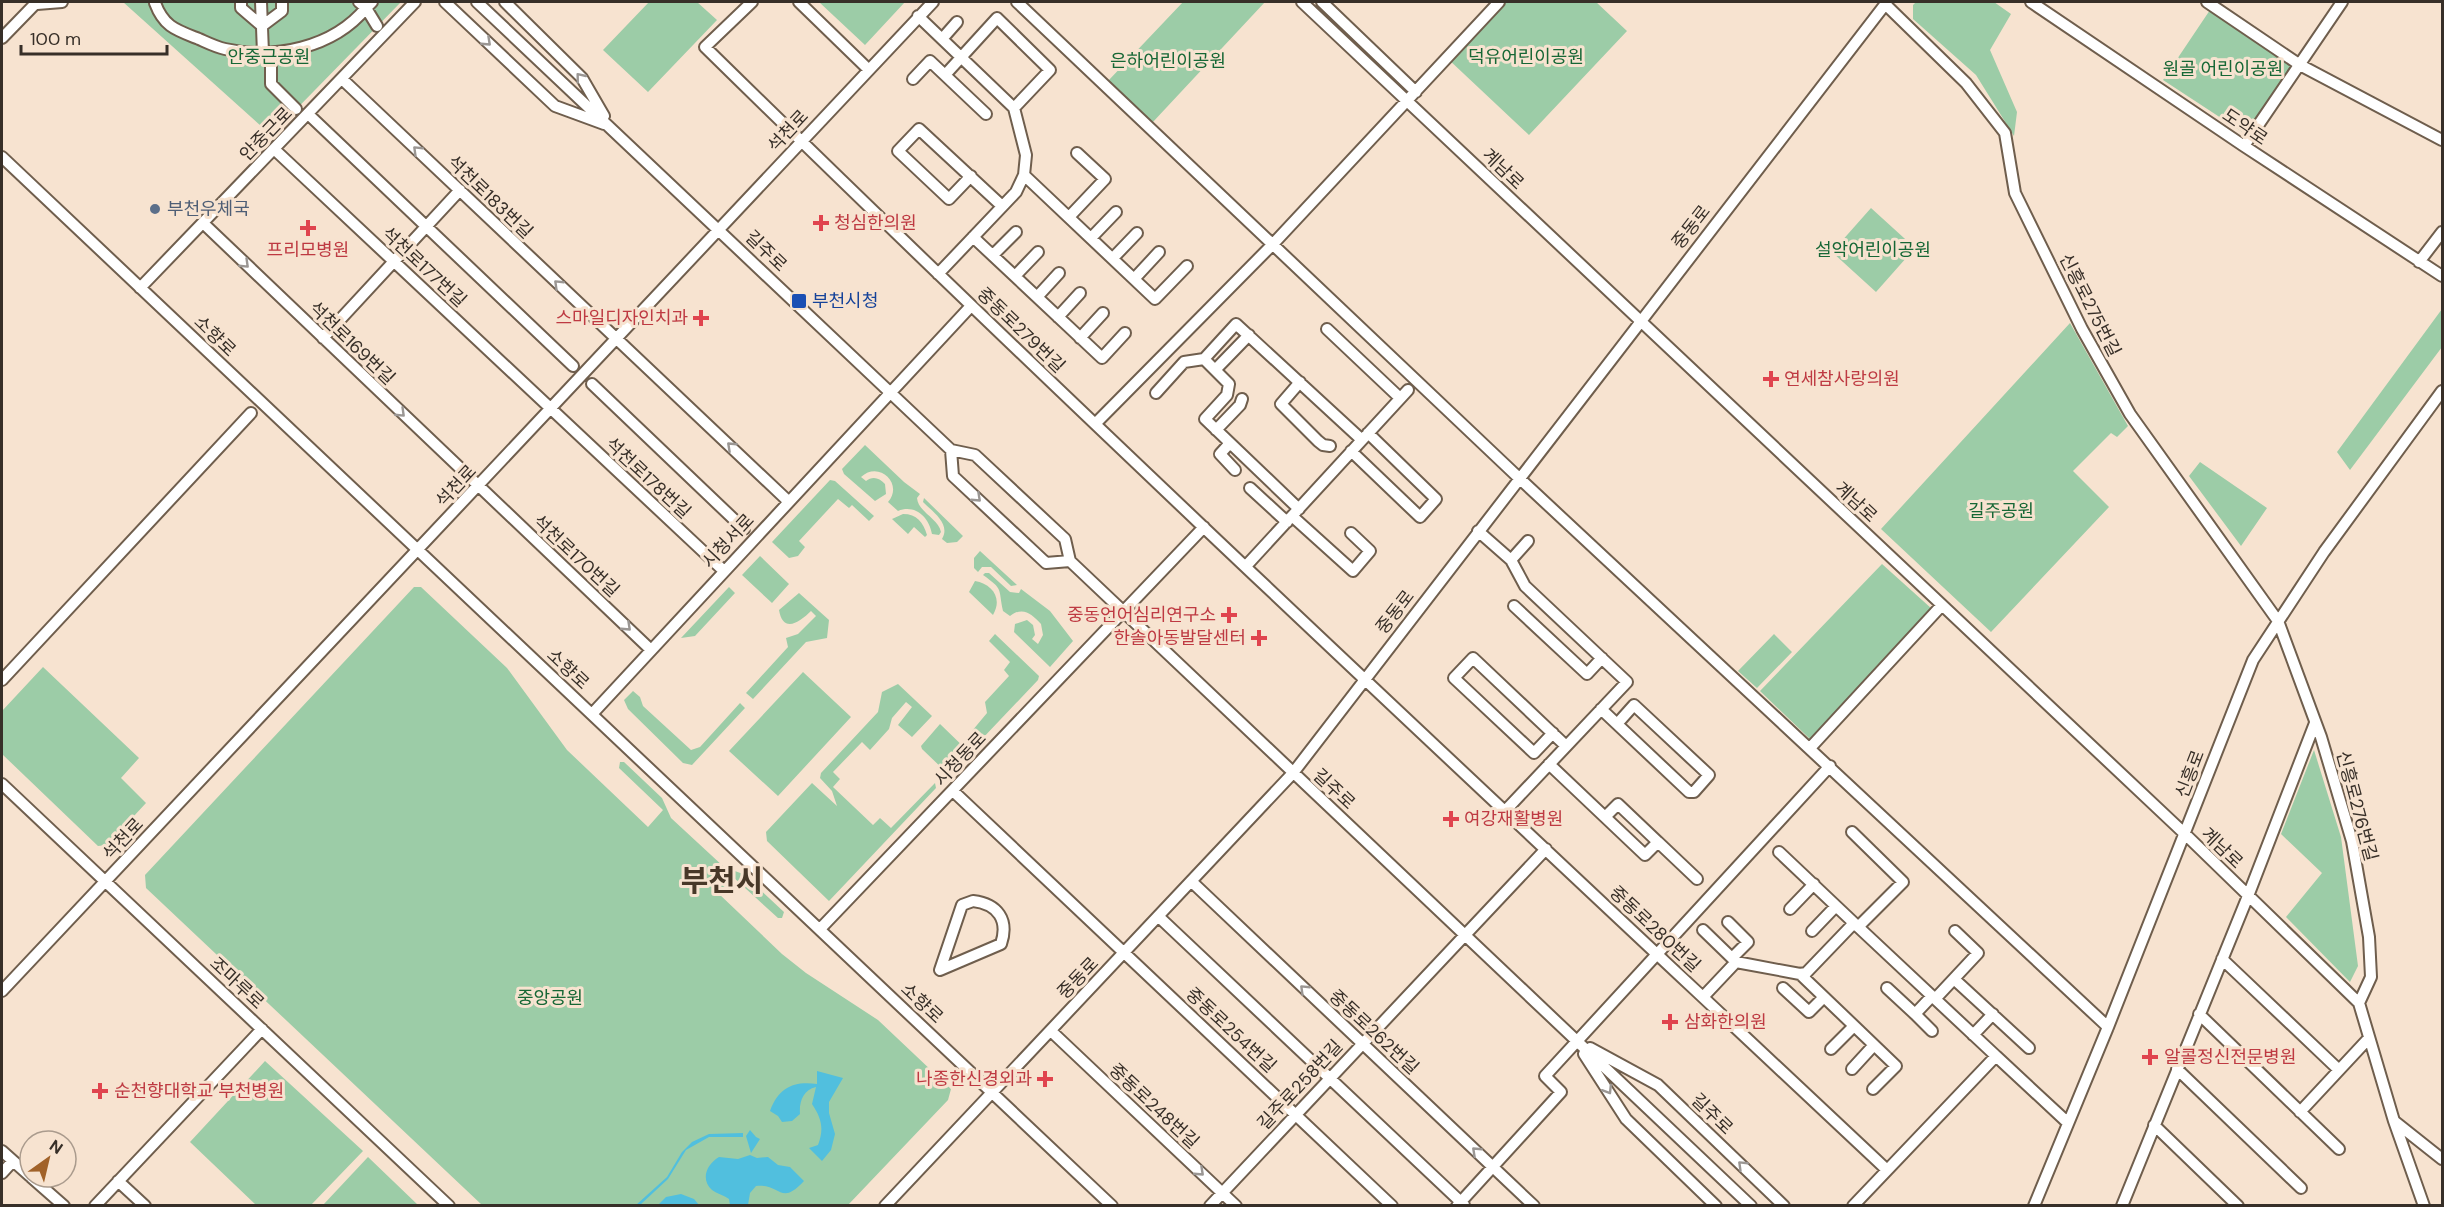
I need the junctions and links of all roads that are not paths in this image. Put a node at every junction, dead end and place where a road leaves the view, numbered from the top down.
1 (62, 2) edge
2 (155, 2) edge
3 (241, 2) edge
4 (261, 2) edge
5 (282, 2) edge
6 (416, 2) edge
7 (445, 2) edge
8 (477, 2) edge
9 (505, 2) edge
10 (752, 2) edge
11 (799, 2) edge
12 (933, 2) edge
13 (1017, 2) edge
14 (1302, 2) edge
15 (1322, 2) edge
16 (1499, 2) edge
17 (2031, 2) edge
18 (2207, 2) edge
19 (2342, 2) edge
20 (37, 3) edge
21 (1886, 3) edge
22 (366, 4) edge
23 (918, 16) junction
24 (957, 22) dead end
25 (262, 26) junction
26 (377, 26) dead end
27 (2, 38) edge
28 (942, 39) junction
29 (267, 53) junction
30 (961, 57) junction
31 (2300, 65) junction
32 (868, 69) junction
33 (945, 75) junction
34 (342, 79) junction
35 (913, 79) dead end
36 (1416, 92) junction
37 (1407, 101) junction
38 (1014, 108) junction
39 (296, 109) dead end
40 (308, 114) junction
41 (986, 114) dead end
42 (610, 127) junction
43 (2442, 140) edge
44 (801, 141) junction
45 (2244, 146) junction
46 (274, 149) junction
47 (1077, 153) dead end
48 (2, 157) edge
49 (1024, 175) junction
50 (971, 176) junction
51 (460, 190) junction
52 (1002, 206) junction
53 (1116, 212) dead end
54 (1069, 217) junction
55 (203, 223) junction
56 (426, 226) junction
57 (718, 228) junction
58 (1016, 231) dead end
59 (2442, 232) edge
60 (1137, 233) dead end
61 (973, 237) junction
62 (1091, 238) junction
63 (1274, 243) junction
64 (1038, 252) dead end
65 (1159, 252) dead end
66 (993, 255) junction
67 (1113, 258) junction
68 (393, 262) junction
69 (2419, 262) junction
70 (1187, 266) dead end
71 (1059, 273) dead end
72 (938, 274) junction
73 (1015, 276) junction
74 (2442, 276) edge
75 (1134, 279) junction
76 (140, 288) junction
77 (1080, 293) dead end
78 (1037, 297) junction
79 (971, 306) junction
80 (1103, 313) dead end
81 (1058, 317) junction
82 (1639, 321) junction
83 (1327, 329) dead end
84 (1125, 333) dead end
85 (1249, 336) junction
86 (323, 338) junction
87 (1080, 338) junction
88 (616, 339) junction
89 (1204, 359) junction
90 (573, 366) dead end
91 (1215, 370) junction
92 (1300, 382) junction
93 (592, 384) dead end
94 (2442, 391) edge
95 (890, 392) junction
96 (1156, 393) dead end
97 (1242, 399) dead end
98 (550, 409) junction
99 (251, 413) dead end
100 (1096, 423) junction
101 (1216, 430) junction
102 (1365, 437) junction
103 (1230, 443) junction
104 (1330, 446) dead end
105 (951, 450) junction
106 (1352, 451) junction
107 (1235, 470) dead end
108 (1519, 478) junction
109 (478, 486) junction
110 (1250, 488) dead end
111 (788, 501) junction
112 (1292, 515) junction
113 (1204, 527) junction
114 (744, 529) dead end
115 (1478, 531) junction
116 (1351, 533) dead end
117 (1528, 541) dead end
118 (418, 550) junction
119 (1511, 560) junction
120 (1070, 561) junction
121 (1246, 566) junction
122 (724, 571) junction
123 (1942, 605) junction
124 (1514, 606) dead end
125 (1123, 611) junction
126 (2278, 621) junction
127 (651, 650) junction
128 (1602, 658) junction
129 (1364, 679) junction
130 (2, 680) edge
131 (1601, 709) junction
132 (592, 714) junction
133 (2315, 723) junction
134 (1617, 724) junction
135 (1553, 734) junction
136 (1566, 746) junction
137 (1810, 748) junction
138 (1549, 764) junction
139 (1830, 766) junction
140 (1293, 773) junction
141 (2, 784) edge
142 (953, 791) junction
143 (1505, 811) junction
144 (1605, 817) junction
145 (1852, 832) dead end
146 (2184, 834) junction
147 (1658, 842) junction
148 (1546, 849) junction
149 (1779, 852) dead end
150 (1697, 879) dead end
151 (105, 882) junction
152 (1192, 882) junction
153 (1814, 884) junction
154 (2248, 896) junction
155 (962, 905) joint
156 (1836, 906) junction
157 (1790, 909) dead end
158 (1159, 917) junction
159 (1728, 922) dead end
160 (1856, 925) junction
161 (820, 929) junction
162 (1703, 930) dead end
163 (1812, 931) dead end
164 (1955, 931) dead end
165 (1464, 935) junction
166 (1125, 952) junction
167 (1657, 954) junction
168 (2222, 959) junction
169 (1734, 960) junction
170 (1800, 974) junction
171 (1954, 979) junction
172 (1783, 988) dead end
173 (1887, 988) dead end
174 (2, 991) edge
175 (1703, 997) junction
176 (1934, 997) junction
177 (1824, 998) junction
178 (2359, 1003) junction
179 (1915, 1014) junction
180 (1993, 1014) junction
181 (2199, 1014) junction
182 (1854, 1026) junction
183 (2108, 1027) junction
184 (262, 1029) junction
185 (1932, 1030) dead end
186 (1051, 1031) junction
187 (1973, 1035) junction
188 (2369, 1038) junction
189 (1576, 1041) junction
190 (1361, 1044) junction
191 (1874, 1046) junction
192 (2029, 1048) dead end
193 (1831, 1049) dead end
194 (1996, 1056) junction
195 (1852, 1069) dead end
196 (2177, 1069) junction
197 (2339, 1070) junction
198 (1328, 1079) junction
199 (1873, 1089) dead end
200 (993, 1092) junction
201 (2300, 1112) junction
202 (1296, 1114) junction
203 (2394, 1121) junction
204 (2067, 1122) junction
205 (2154, 1125) junction
206 (2339, 1149) dead end
207 (2, 1151) edge
208 (2442, 1159) edge
209 (13, 1161) junction
210 (18, 1165) edge
211 (1494, 1167) junction
212 (1887, 1170) junction
213 (2, 1173) edge
214 (118, 1181) junction
215 (2301, 1188) dead end
216 (45, 1189) edge
217 (1222, 1193) junction
218 (1461, 1204) edge
219 (64, 1206) edge
220 (95, 1206) edge
221 (145, 1206) edge
222 (449, 1206) edge
223 (885, 1206) edge
224 (1113, 1206) edge
225 (1210, 1206) edge
226 (1236, 1206) edge
227 (1392, 1206) edge
228 (1534, 1206) edge
229 (1716, 1206) edge
230 (1751, 1206) edge
231 (1784, 1206) edge
232 (1853, 1206) edge
233 (2034, 1206) edge
234 (2122, 1206) edge
235 (2238, 1206) edge
236 (2424, 1206) edge

1 - 20 street
2 - 29 street
3 - 25 street
4 - 25 street
5 - 25 street
6 - 34 street, 안중근로
7 -> 42 street, 길주로
8 - 42 street, 길주로
42 -> 9 street, 길주로
10 - 44 street, 중동로279번길
11 - 32 street
12 - 23 street, 석천로
13 - 63 street
14 - 37 street, 계남로
15 - 36 street
16 - 36 street
17 - 45 street, 도약로
18 - 31 street
19 - 31 street
20 - 27 street
21 - 82 street, 중동로
21 - 126 street, 신흥로275번길
22 - 26 street
22 - 29 street
23 - 28 street
23 - 32 street, 석천로
24 - 28 street
25 - 29 street
28 - 30 street
29 - 39 street
30 - 33 street
30 - 38 street
30 - 38 street
31 - 43 street
31 - 45 street
32 - 44 street, 석천로
33 - 35 street
33 - 41 street
34 - 40 street, 안중근로
51 -> 34 street, 석천로183번길
36 - 37 street
37 - 63 street
37 - 82 street, 계남로
38 - 49 street
40 - 46 street, 안중근로
40 - 56 street
42 - 57 street, 길주로
44 - 57 street, 석천로
44 - 72 street, 중동로279번길
45 - 69 street, 도약로
46 - 55 street, 안중근로
46 - 68 street, 석천로177번길
47 - 54 street
48 - 76 street, 소향로
49 - 52 street
49 - 54 street
50 - 50 street
50 - 52 street
51 - 56 street
88 -> 51 street, 석천로183번길
52 - 61 street
53 - 62 street
54 - 62 street
55 - 76 street, 안중근로
55 -> 86 street, 석천로169번길
56 - 68 street
56 - 90 street
57 - 88 street, 석천로
57 - 95 street, 길주로
58 - 66 street
59 - 69 street
60 - 67 street
61 - 66 street
61 - 72 street
62 - 67 street
63 - 100 street
63 - 108 street
64 - 73 street
65 - 75 street
66 - 73 street
67 - 75 street
68 - 86 street
68 - 98 street, 석천로177번길
69 - 74 street, 도약로
70 - 75 street
71 - 78 street
72 - 79 street, 중동로279번길
73 - 78 street
76 - 118 street, 소향로
77 - 81 street
78 - 81 street
79 - 95 street, 시청서로
79 - 100 street, 중동로279번길
80 - 87 street
81 - 87 street
82 - 108 street, 중동로
82 - 123 street, 계남로
83 - 102 street
84 - 87 street
85 - 89 street
85 - 91 street
85 - 92 street
86 -> 109 street, 석천로169번길
88 - 98 street, 석천로
111 -> 88 street, 석천로183번길
89 - 91 street
89 - 96 street
91 - 101 street
92 - 102 street
92 - 104 street
93 - 114 street
94 - 126 street, 신흥로
95 - 105 street, 길주로
95 - 111 street, 시청서로
97 - 101 street
98 - 109 street, 석천로
98 - 122 street, 석천로178번길
99 - 130 street
100 - 113 street, 중동로279번길
101 - 103 street
102 - 106 street
102 - 106 street
103 - 107 street
103 - 112 street
105 - 120 street, 길주로
105 -> 120 street
106 - 112 street
108 - 115 street, 중동로
108 - 137 street
109 - 118 street, 석천로
109 -> 127 street, 석천로170번길
110 - 112 street
111 - 122 street, 시청서로
112 - 116 street
112 - 121 street
113 - 121 street, 중동로279번길
113 - 125 street, 시청동로
115 - 119 street
115 - 129 street, 중동로
117 - 119 street
118 - 132 street, 소향로
118 - 151 street, 석천로
119 - 128 street
120 - 125 street, 길주로
121 - 129 street, 중동로279번길
122 - 127 street, 시청서로
123 - 137 street
123 - 146 street, 계남로
124 - 128 street
125 - 140 street, 길주로
125 - 142 street, 시청동로
126 - 133 street, 신흥로276번길
126 - 146 street, 신흥로
127 - 132 street, 시청서로
128 - 131 street
129 - 140 street, 중동로
129 - 143 street, 중동로280번길
131 - 134 street
131 - 136 street
132 - 161 street, 소향로
133 - 154 street
133 - 178 street, 신흥로276번길
134 - 134 street
135 - 135 street
135 - 136 street
136 - 138 street
137 - 139 street
138 - 143 street
138 - 144 street
139 - 167 street
139 - 183 street
140 - 152 street, 중동로
140 - 165 street, 길주로
141 - 151 street, 조마루로
142 - 161 street, 시청동로
142 - 166 street, 중동로254번길
143 - 148 street, 중동로280번길
144 - 147 street
144 - 147 street
145 - 160 street
146 - 154 street, 계남로
146 - 183 street, 신흥로
147 - 150 street
148 - 165 street, 길주로258번길
148 - 167 street, 중동로280번길
149 - 153 street
151 - 174 street, 석천로
151 - 184 street, 조마루로
152 - 158 street, 중동로
190 -> 152 street, 중동로262번길
153 - 156 street
153 - 157 street
154 - 168 street
154 - 178 street, 계남로
155 - 155 street
156 - 160 street
156 - 163 street
158 - 166 street, 중동로
158 - 198 street
159 - 169 street
160 - 170 street
160 - 176 street
161 - 200 street, 소향로
162 - 169 street
164 - 171 street
165 - 189 street, 길주로
165 - 190 street, 길주로258번길
166 - 186 street, 중동로
166 - 202 street, 중동로254번길
167 - 175 street, 중동로280번길
167 - 189 street
168 - 181 street
168 - 197 street
169 - 170 street
169 - 175 street
170 - 177 street
171 - 176 street
171 - 180 street
172 - 177 street
173 - 179 street
175 - 212 street, 중동로280번길
176 - 179 street
176 - 187 street
177 - 182 street
178 - 188 street
179 - 185 street
180 - 187 street
180 - 192 street
181 - 196 street
181 - 201 street
182 - 191 street
182 - 193 street
183 - 204 street, 신흥로
184 - 214 street
184 - 222 street, 조마루로
186 - 200 street, 중동로
186 -> 217 street, 중동로248번길
187 - 194 street
188 - 197 street
188 - 203 street
189 - 211 street
189 -> 229 street, 길주로
189 - 230 street, 길주로
231 -> 189 street, 길주로
190 - 198 street, 길주로258번길
211 -> 190 street, 중동로262번길
191 - 195 street
191 - 199 street
194 - 204 street
194 - 212 street
196 - 205 street
196 - 215 street
197 - 201 street
198 - 202 street, 길주로258번길
198 - 218 street
200 - 223 street, 중동로
200 - 224 street, 소향로
201 - 206 street
202 - 217 street, 길주로258번길
202 - 227 street, 중동로254번길
203 - 208 street
203 - 236 street
204 - 233 street, 신흥로
205 - 234 street
205 - 235 street
207 - 209 street
209 - 210 street
209 - 213 street
211 - 218 street
211 - 228 street, 중동로262번길
212 - 232 street
214 - 220 street
214 - 221 street
216 - 219 street
217 - 225 street, 길주로258번길
217 - 226 street, 중동로248번길

